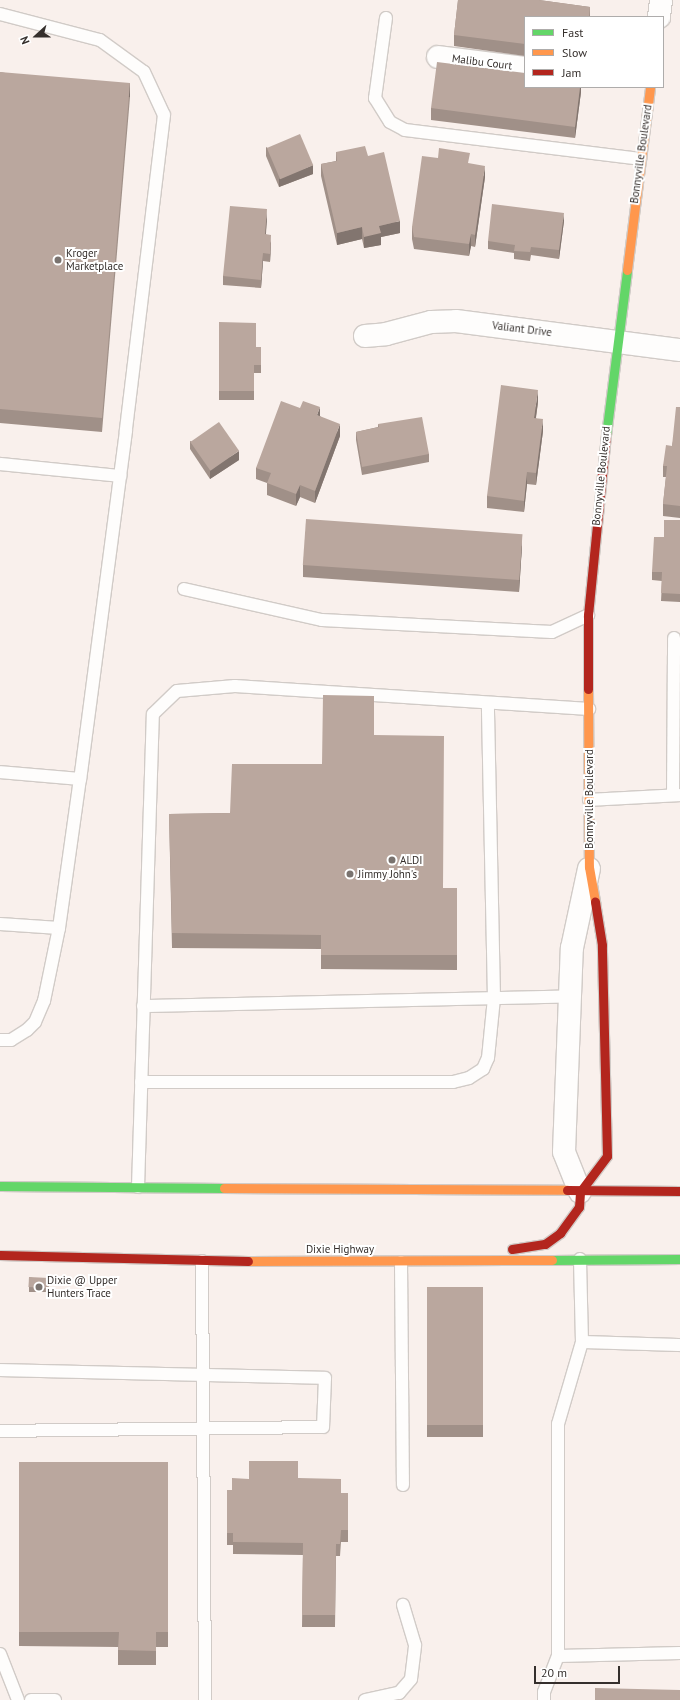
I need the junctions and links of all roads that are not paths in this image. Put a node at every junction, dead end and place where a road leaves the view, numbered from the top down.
1 (661, 0) edge
2 (0, 14) edge
3 (659, 16) edge
4 (386, 18) dead end
5 (438, 57) dead end
6 (524, 68) edge
7 (650, 88) edge
8 (640, 159) junction
9 (365, 336) dead end
10 (616, 342) junction
11 (680, 350) edge
12 (0, 464) edge
13 (120, 476) junction
14 (184, 590) dead end
15 (588, 615) junction
16 (674, 638) dead end
17 (488, 703) junction
18 (589, 709) junction
19 (0, 772) edge
20 (80, 779) junction
21 (677, 795) edge
22 (589, 800) junction
23 (589, 867) junction
24 (0, 924) edge
25 (59, 928) junction
26 (571, 996) junction
27 (494, 998) junction
28 (143, 1006) junction
29 (0, 1040) edge
30 (141, 1082) junction
31 (0, 1186) edge
32 (138, 1187) junction
33 (680, 1191) edge
34 (580, 1192) junction
35 (0, 1255) edge
36 (580, 1259) junction
37 (680, 1259) edge
38 (202, 1261) junction
39 (401, 1262) junction
40 (434, 1262) junction
41 (582, 1342) junction
42 (680, 1345) edge
43 (0, 1370) edge
44 (202, 1376) junction
45 (203, 1429) junction
46 (0, 1431) edge
47 (403, 1485) dead end
48 (403, 1605) dead end
49 (680, 1653) edge
50 (0, 1654) edge
51 (558, 1656) junction
52 (18, 1700) edge
53 (31, 1700) edge
54 (55, 1700) edge
55 (205, 1700) edge
56 (365, 1700) edge
57 (544, 1700) edge

1 - 3 street
2 - 13 lane
4 - 8 lane
5 - 6 street, Malibu Court
7 - 8 main road, Bonnyville Boulevard
8 - 10 main road, Bonnyville Boulevard
9 - 10 street, Valiant Drive
10 - 11 street, Valiant Drive
10 - 15 main road, Bonnyville Boulevard
12 - 13 lane
13 - 20 lane
14 - 15 lane
15 - 18 main road, Bonnyville Boulevard
16 - 21 lane
17 - 18 lane
17 - 27 lane
17 - 28 lane
18 - 22 main road, Bonnyville Boulevard
19 - 20 lane
20 - 25 lane
21 - 22 lane
22 - 23 main road, Bonnyville Boulevard
23 - 26 street, Bonnyville Boulevard
23 - 34 main road, Bonnyville Boulevard
24 - 25 lane
25 - 29 lane
26 - 27 lane
26 - 34 street, Bonnyville Boulevard
27 - 28 lane
27 - 30 lane
28 - 30 lane
30 - 32 lane
31 - 32 main road
32 - 34 main road
33 - 34 main road
34 - 40 main road
35 - 38 main road, Dixie Highway
36 - 37 main road, Dixie Highway
36 - 40 main road, Dixie Highway
36 - 41 lane
38 - 39 main road, Dixie Highway
38 - 44 lane
39 - 40 main road, Dixie Highway
39 - 47 lane
41 - 42 lane
41 - 51 lane
43 - 44 lane
44 - 45 lane
44 - 45 lane
45 - 46 lane
45 - 55 lane
48 - 56 lane
49 - 51 lane
50 - 52 lane
51 - 57 lane
53 - 54 lane

